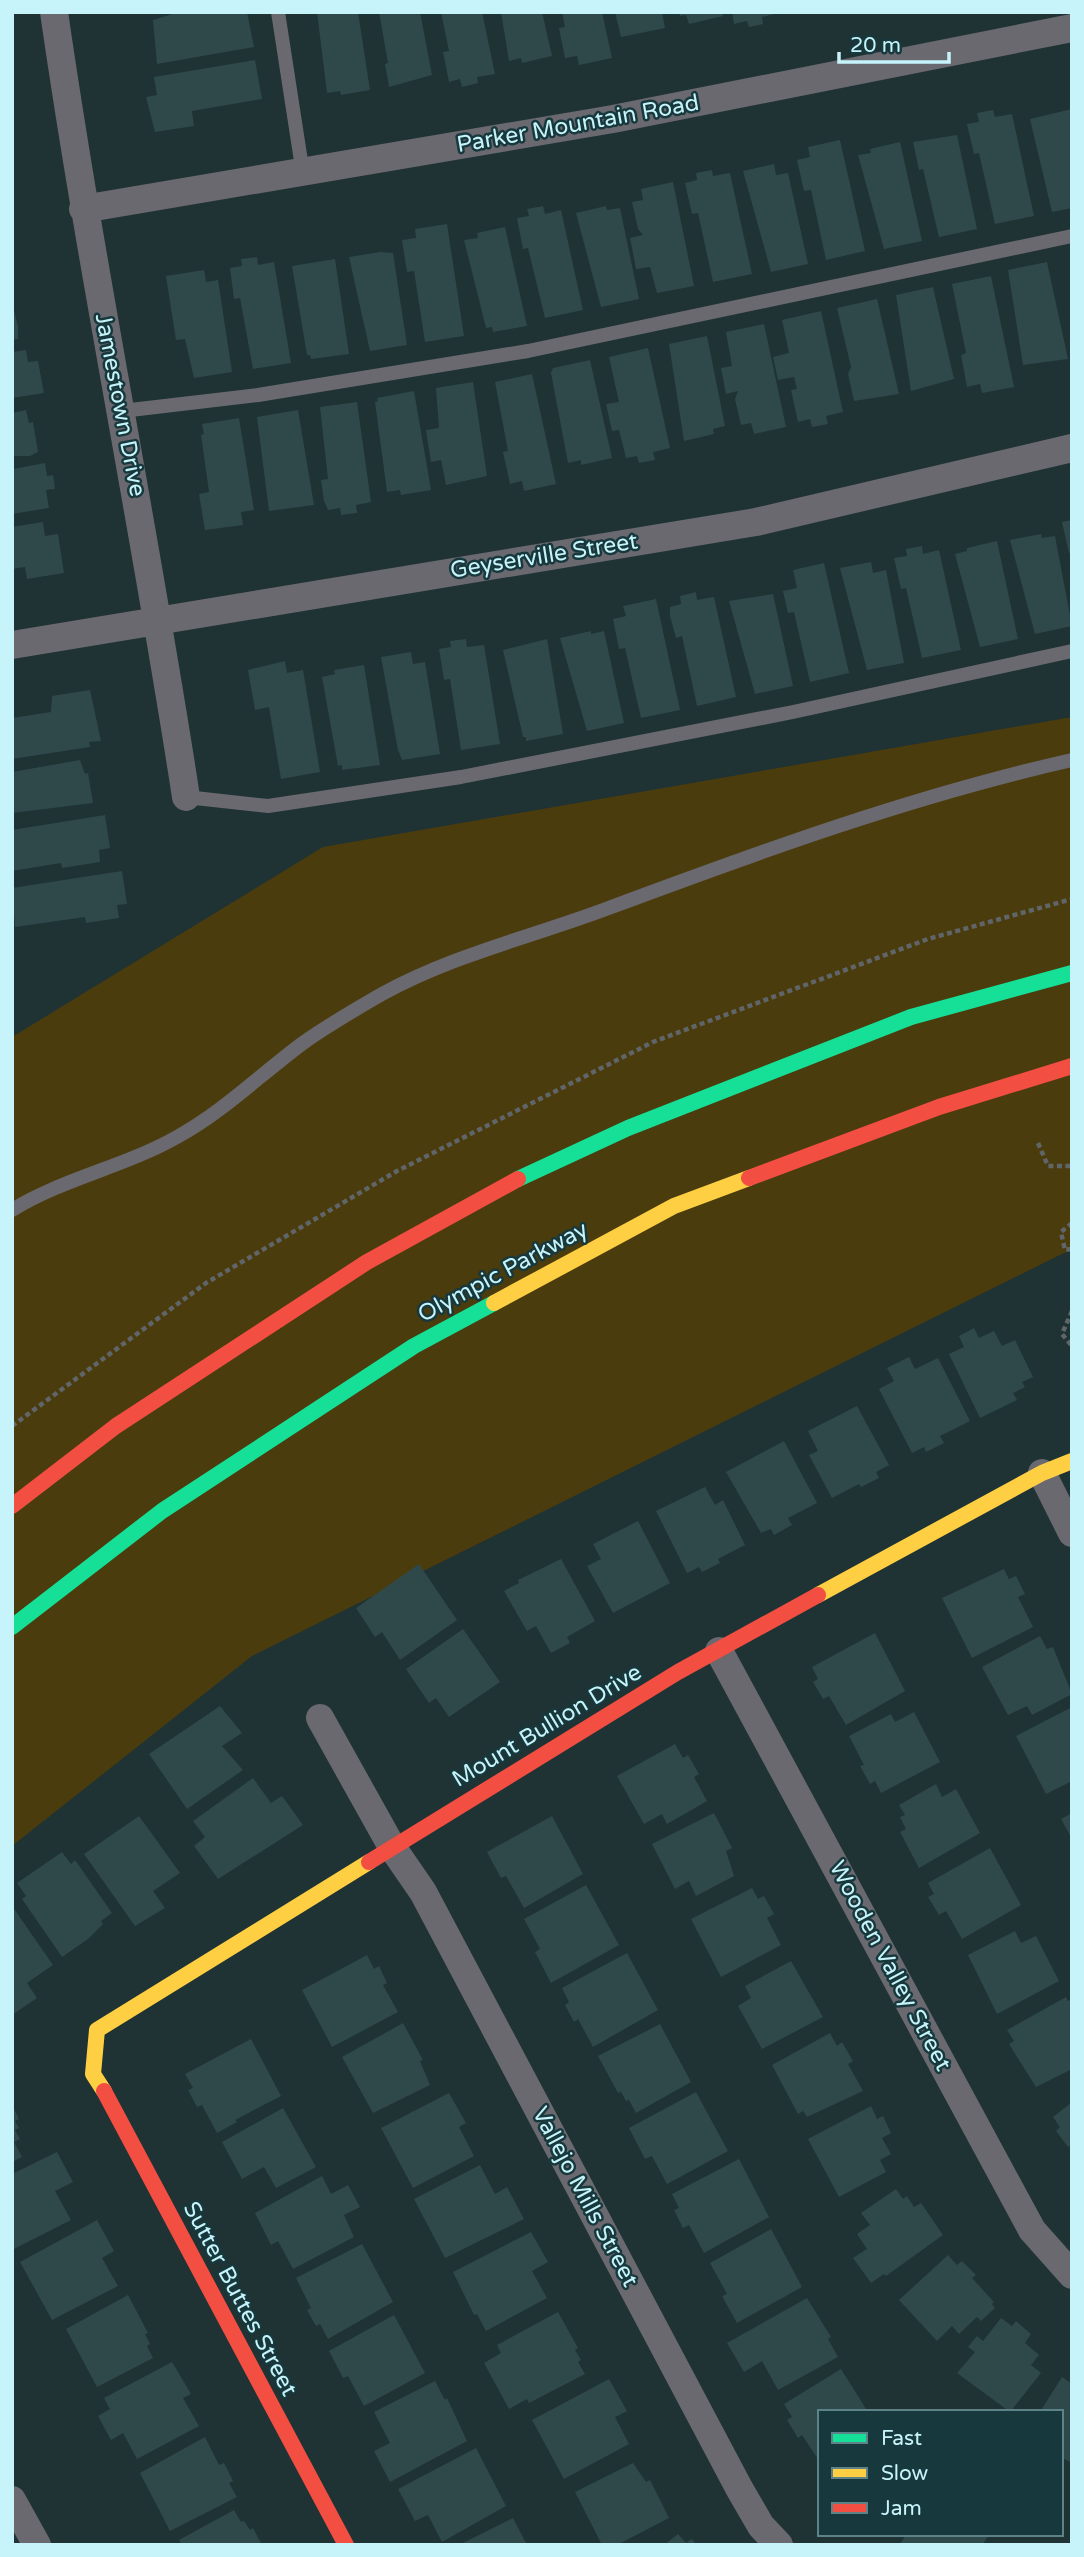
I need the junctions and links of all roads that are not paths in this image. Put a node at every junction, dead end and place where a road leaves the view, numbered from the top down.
1 (54, 12) edge
2 (278, 12) edge
3 (1072, 28) edge
4 (303, 174) junction
5 (83, 209) junction
6 (1072, 236) edge
7 (122, 411) junction
8 (1072, 448) edge
9 (159, 619) junction
10 (12, 645) edge
11 (1072, 651) edge
12 (1072, 760) edge
13 (186, 797) joint
14 (1072, 974) edge
15 (1072, 1066) edge
16 (12, 1210) edge
17 (1072, 1461) edge
18 (1042, 1473) junction
19 (12, 1506) edge
20 (1072, 1532) edge
21 (12, 1627) edge
22 (719, 1651) junction
23 (320, 1718) dead end
24 (392, 1847) junction
25 (93, 2074) joint
26 (1072, 2275) edge
27 (12, 2500) edge
28 (37, 2545) edge
29 (346, 2545) edge
30 (779, 2545) edge

1 - 5 street, Jamestown Drive
2 - 4 lane
3 - 4 street, Parker Mountain Road
4 - 5 street, Parker Mountain Road
5 - 7 street, Jamestown Drive
6 - 7 lane
7 - 9 street, Jamestown Drive
8 - 9 street, Geyserville Street
9 - 10 street, Geyserville Street
9 - 13 street, Jamestown Drive
11 - 13 lane
12 - 16 lane
14 - 19 main road
15 - 21 main road, Olympic Parkway
17 - 18 main road, Mount Bullion Drive
18 - 20 street
18 - 22 main road, Mount Bullion Drive
22 - 24 main road, Mount Bullion Drive
22 - 26 street, Wooden Valley Street
23 - 24 street, Vallejo Mills Street
24 - 25 main road, Mount Bullion Drive
24 - 30 street, Vallejo Mills Street
25 - 29 main road, Sutter Buttes Street
27 - 28 street

